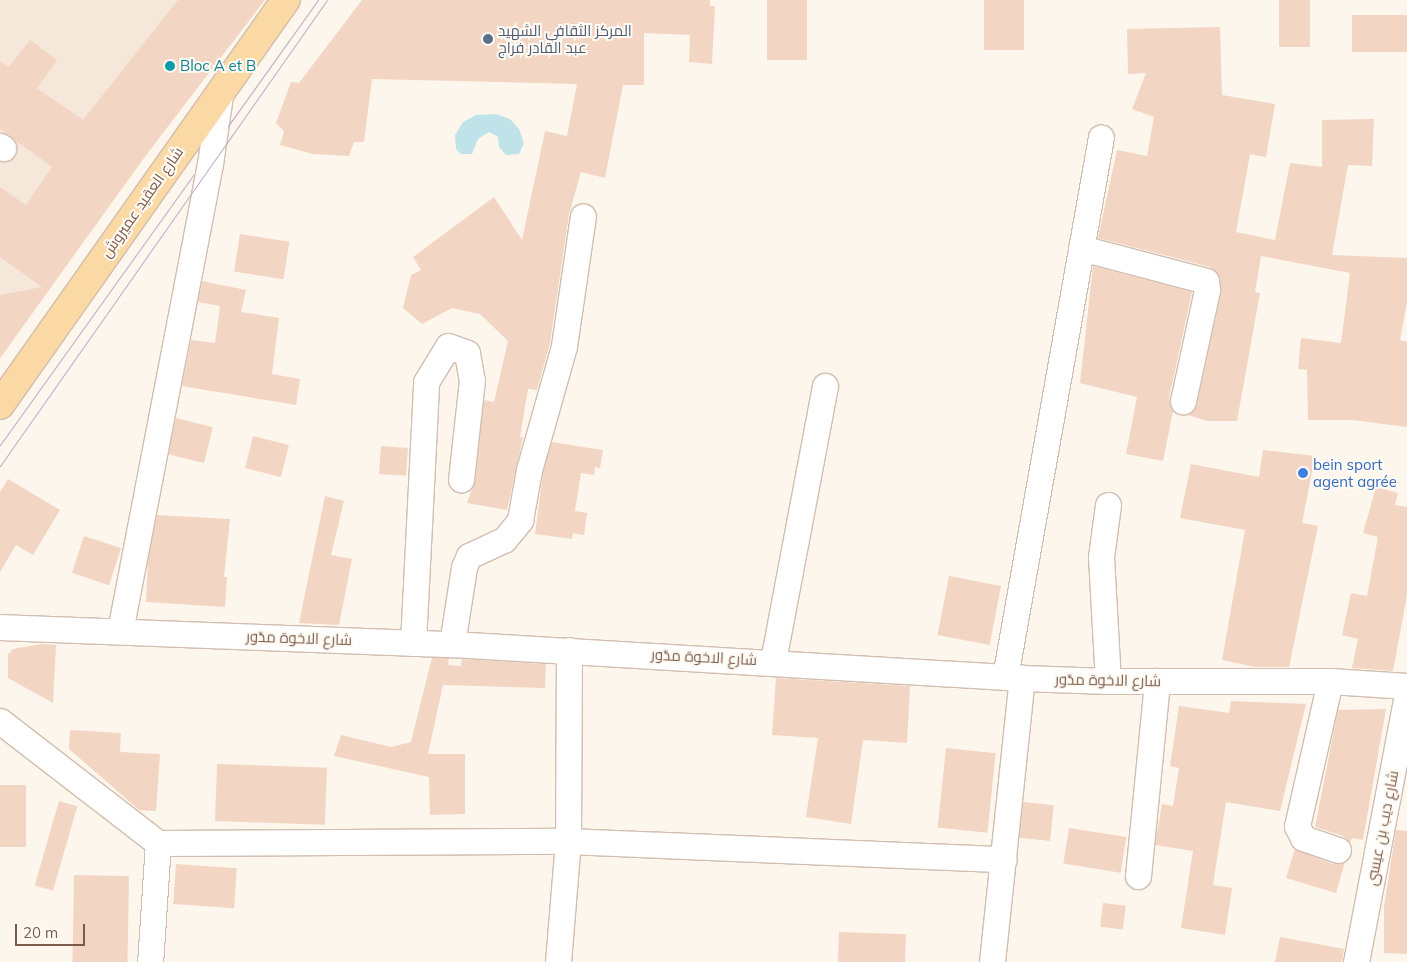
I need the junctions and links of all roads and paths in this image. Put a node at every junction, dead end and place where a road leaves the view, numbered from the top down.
1 (286, 0) edge
2 (221, 89) junction
3 (1101, 137) dead end
4 (583, 216) dead end
5 (1081, 248) junction
6 (825, 386) dead end
7 (1183, 401) dead end
8 (0, 405) edge
9 (461, 479) dead end
10 (1108, 505) dead end
11 (0, 627) edge
12 (120, 631) junction
13 (413, 643) junction
14 (452, 644) junction
15 (569, 650) junction
16 (773, 661) junction
17 (1014, 677) junction
18 (1108, 681) junction
19 (1157, 681) junction
20 (1330, 681) junction
21 (1407, 686) edge
22 (1407, 694) edge
23 (0, 721) edge
24 (568, 840) junction
25 (158, 843) junction
26 (1338, 850) dead end
27 (1004, 859) junction
28 (1138, 876) dead end
29 (150, 962) edge
30 (558, 962) edge
31 (992, 962) edge
32 (1356, 962) edge

1 - 2 main road, شارع العقيد عميروش
2 - 8 main road, شارع العقيد عميروش
2 - 12 street
3 - 5 street
4 - 14 street
5 - 7 street
5 - 17 street
6 - 16 street
9 - 13 street
10 - 18 street
11 - 12 street, شارع الاخوة مدّور
12 - 13 street, شارع الاخوة مدّور
13 - 14 street, شارع الاخوة مدّور
14 - 15 street, شارع الاخوة مدّور
15 - 16 street, شارع الاخوة مدّور
15 - 24 street
16 - 17 street, شارع الاخوة مدّور
17 - 18 street, شارع الاخوة مدّور
17 - 27 street
18 - 19 street, شارع الاخوة مدّور
19 - 20 street, شارع الاخوة مدّور
19 - 28 street
20 - 21 street, شارع الاخوة مدّور
20 - 26 street
22 - 32 street, شارع ديب بن عيسى
23 - 25 street
24 - 25 street
24 - 27 street
24 - 30 street
25 - 29 street
27 - 31 street

